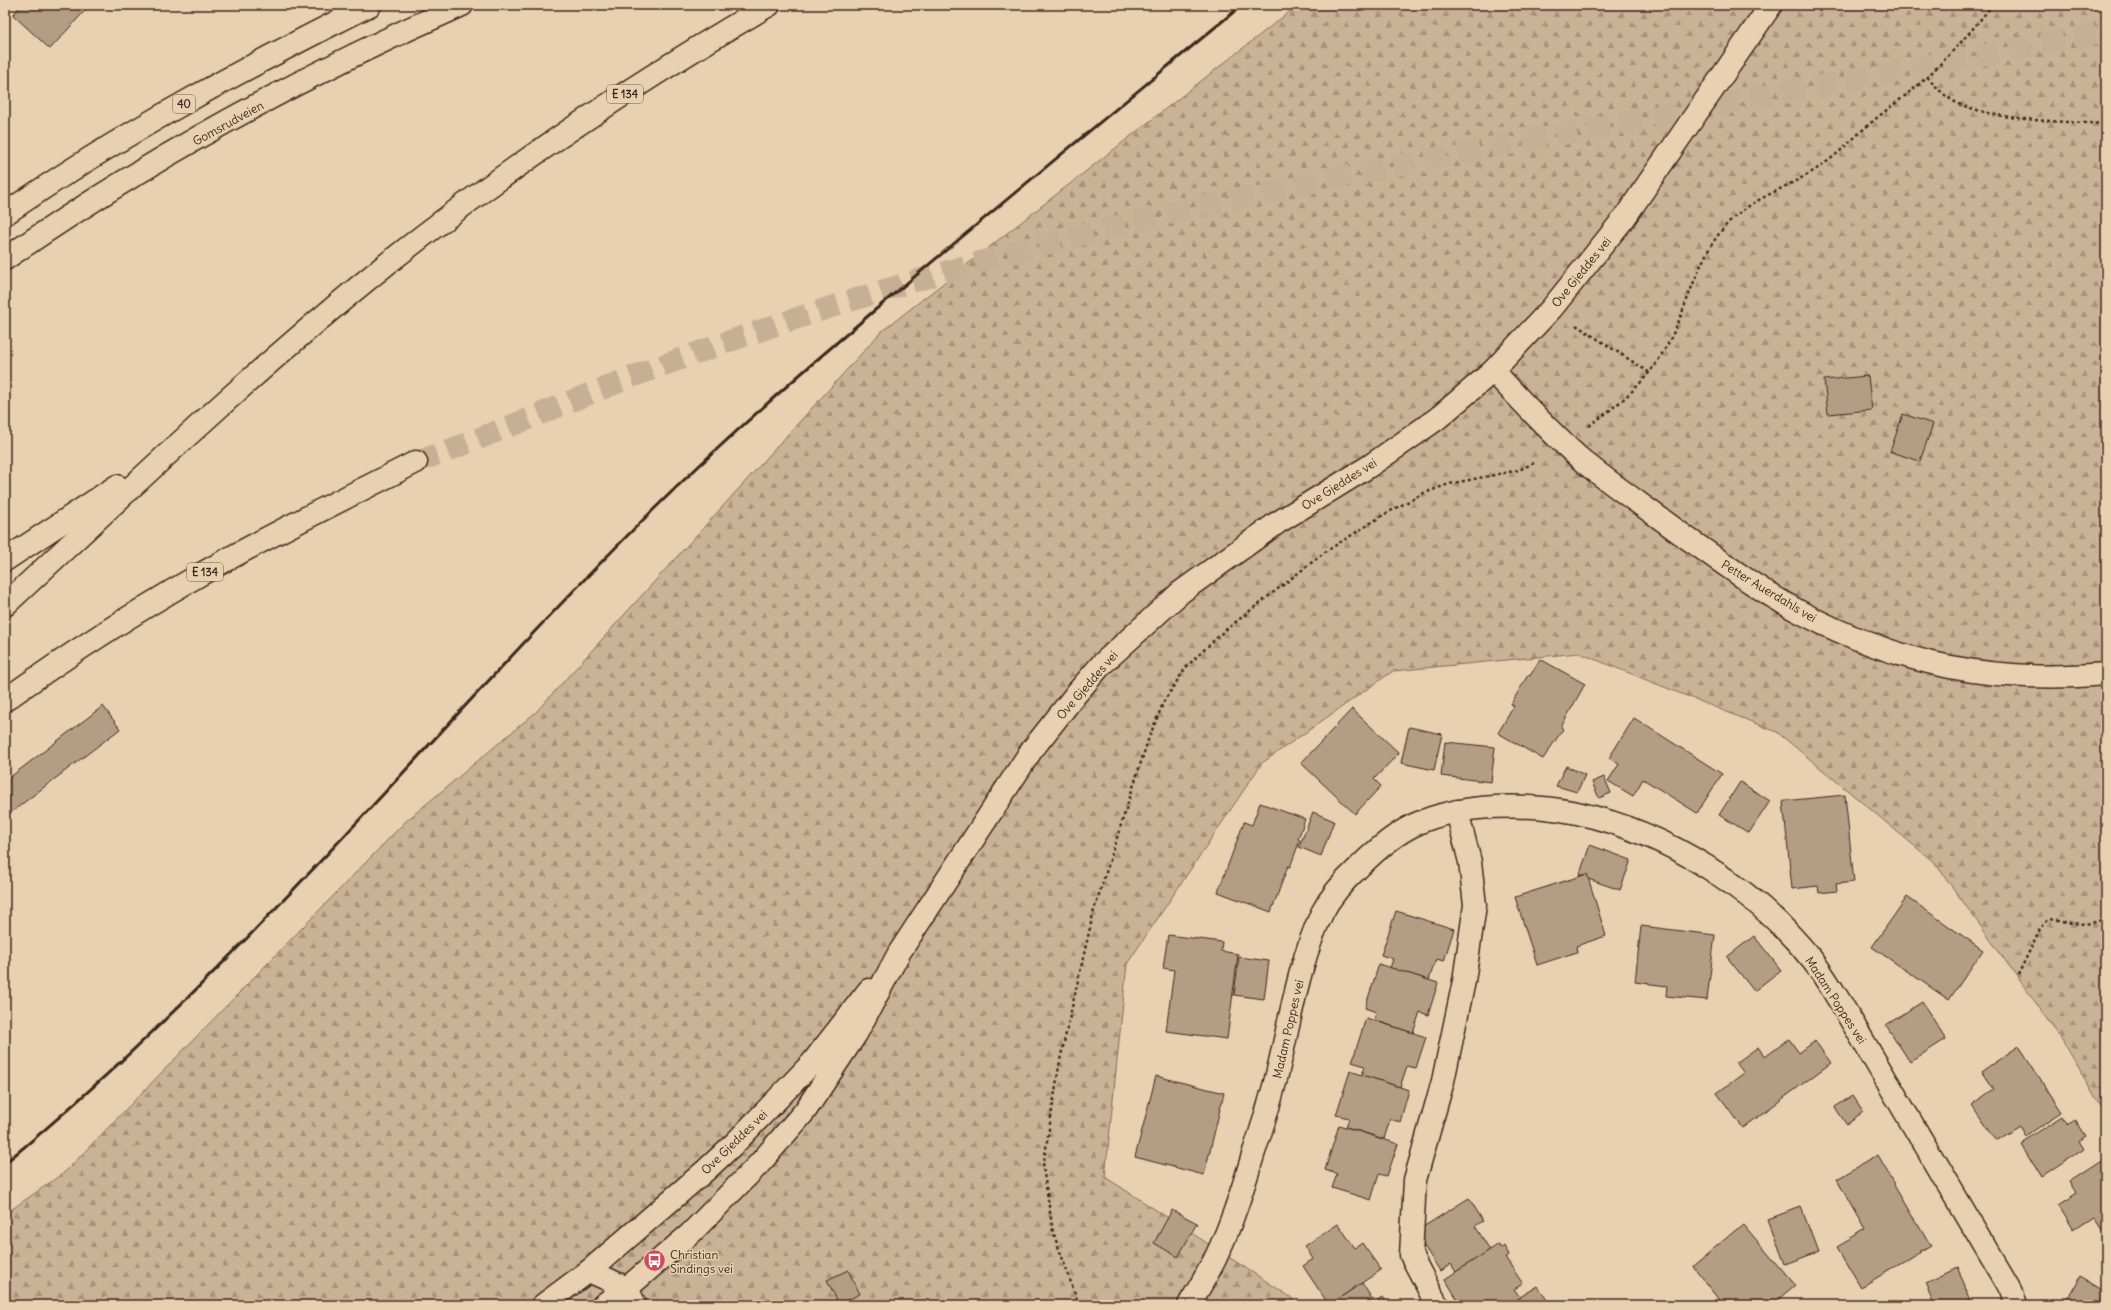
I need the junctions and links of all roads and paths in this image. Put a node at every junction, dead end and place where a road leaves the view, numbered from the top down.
1 (370, 5) edge
2 (462, 5) edge
3 (768, 5) edge
4 (1770, 5) edge
5 (1992, 5) edge
6 (1926, 77) junction
7 (2106, 124) edge
8 (5, 214) edge
9 (5, 259) edge
10 (1552, 308) junction
11 (1493, 371) junction
12 (1650, 373) junction
13 (1588, 426) dead end
14 (170, 451) junction
15 (416, 462) tunnel mouth
16 (1534, 463) dead end
17 (5, 560) edge
18 (5, 605) edge
19 (2106, 674) edge
20 (5, 700) edge
21 (1457, 811) junction
22 (2106, 918) edge
23 (899, 953) junction
24 (2018, 975) dead end
25 (589, 1272) junction
26 (631, 1296) edge
27 (543, 1305) edge
28 (598, 1305) edge
29 (603, 1305) edge
30 (1079, 1305) edge
31 (1189, 1305) edge
32 (1436, 1305) edge
33 (2014, 1305) edge

1 - 8 main road, 40
2 - 9 main road, Gomsrudveien
3 - 14 main road, E 134
4 - 10 main road, Ove Gjeddes vei
5 - 6 path
6 - 7 path
6 - 12 path
10 - 11 main road, Ove Gjeddes vei
10 - 12 path
11 - 19 main road, Petter Auerdahls vei
11 - 23 main road, Ove Gjeddes vei
12 - 13 path
14 - 17 main road, E 134
14 - 18 main road, E 134
15 - 20 main road, E 134
16 - 30 path
21 - 31 main road, Madam Poppes vei
21 - 32 main road
21 - 33 main road, Madam Poppes vei
22 - 24 path
23 - 25 main road, Ove Gjeddes vei
23 - 26 main road, Ove Gjeddes vei
25 - 26 main road
25 - 27 main road, Ove Gjeddes vei
25 - 28 main road
26 - 29 main road, Ove Gjeddes vei

